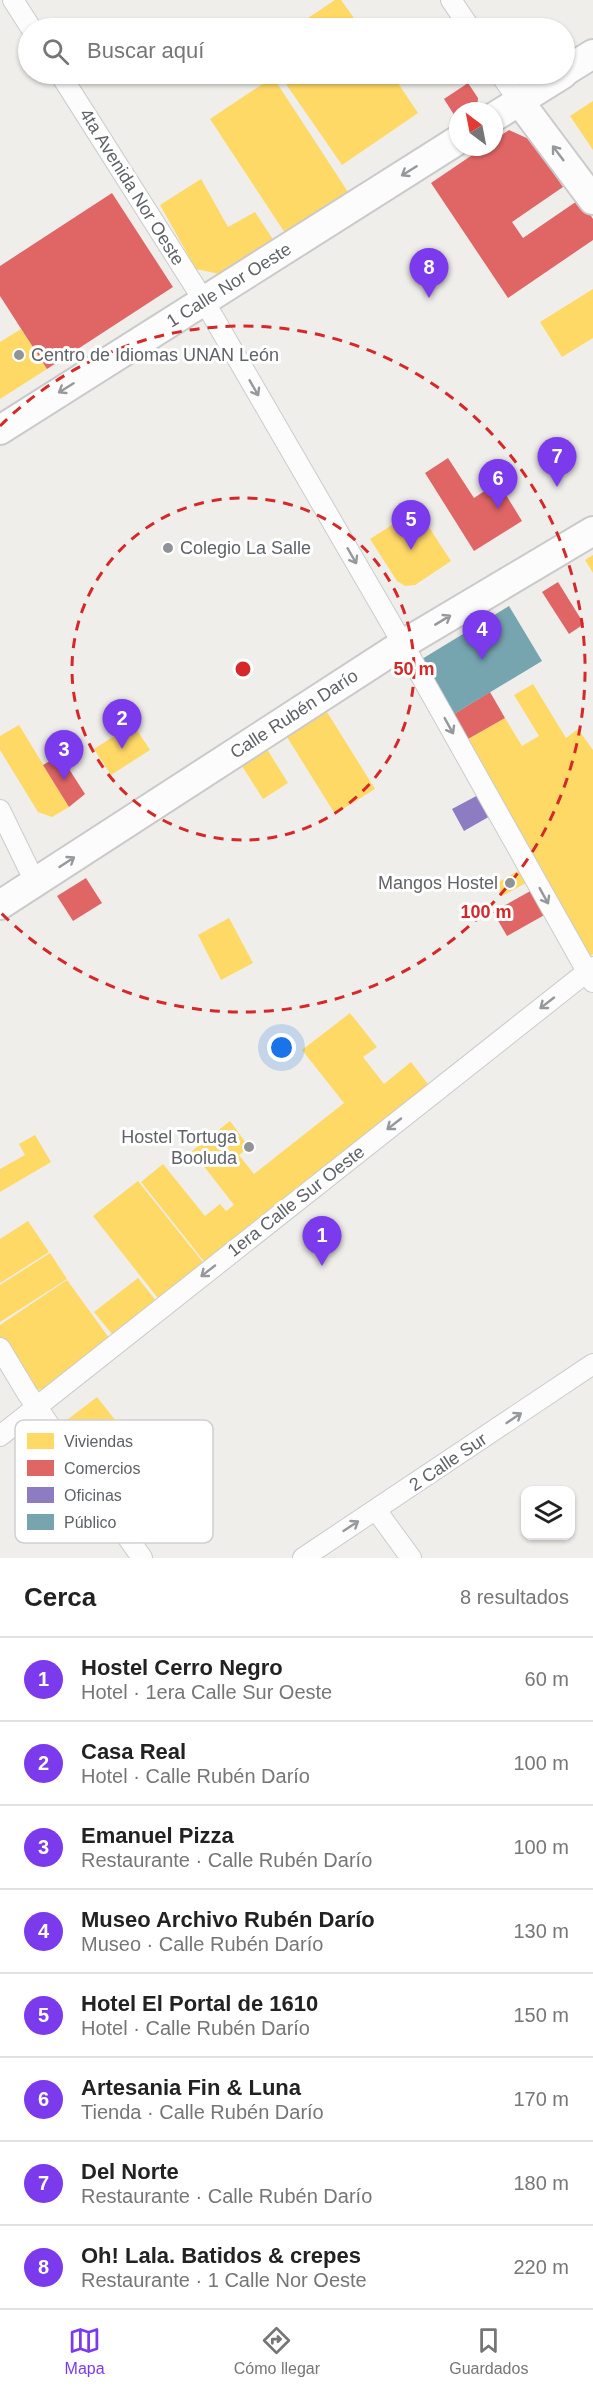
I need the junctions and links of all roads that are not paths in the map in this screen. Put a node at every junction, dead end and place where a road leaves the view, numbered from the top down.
1 (13, 0) edge
2 (451, 0) edge
3 (25, 18) edge
4 (463, 18) edge
5 (593, 54) edge
6 (575, 66) edge
7 (66, 84) edge
8 (507, 84) edge
9 (546, 84) edge
10 (519, 101) junction
11 (503, 111) edge
12 (449, 146) edge
13 (593, 200) edge
14 (204, 301) junction
15 (0, 430) edge
16 (593, 531) edge
17 (403, 644) junction
18 (0, 810) edge
19 (35, 882) junction
20 (0, 905) edge
21 (591, 974) edge
22 (0, 1348) edge
23 (593, 1364) edge
24 (37, 1406) junction
25 (20, 1420) edge
26 (47, 1420) edge
27 (15, 1424) edge
28 (0, 1436) edge
29 (376, 1510) junction
30 (132, 1543) edge
31 (142, 1558) edge
32 (303, 1558) edge
33 (411, 1558) edge

1 - 3 street
2 - 4 street
5 - 6 street
7 - 14 street, 4ta Avenida Nor Oeste
8 - 10 street
9 - 10 street
10 - 11 street
13 -> 10 street
12 -> 14 street, 1 Calle Nor Oeste
14 -> 15 street, 1 Calle Nor Oeste
14 -> 17 street, 4ta Avenida Nor Oeste
17 -> 16 street, Calle Rubén Darío
19 -> 17 street, Calle Rubén Darío
17 -> 21 street, 4ta Avenida Nor Oeste
18 - 19 street
19 - 20 street, Calle Rubén Darío
21 -> 24 street, 1era Calle Sur Oeste
22 - 24 street
29 -> 23 street, 2 Calle Sur
24 - 25 street, 1era Calle Sur Oeste
24 - 26 street
27 - 28 street, 1era Calle Sur Oeste
32 -> 29 street, 2 Calle Sur
29 - 33 street
30 - 31 street

